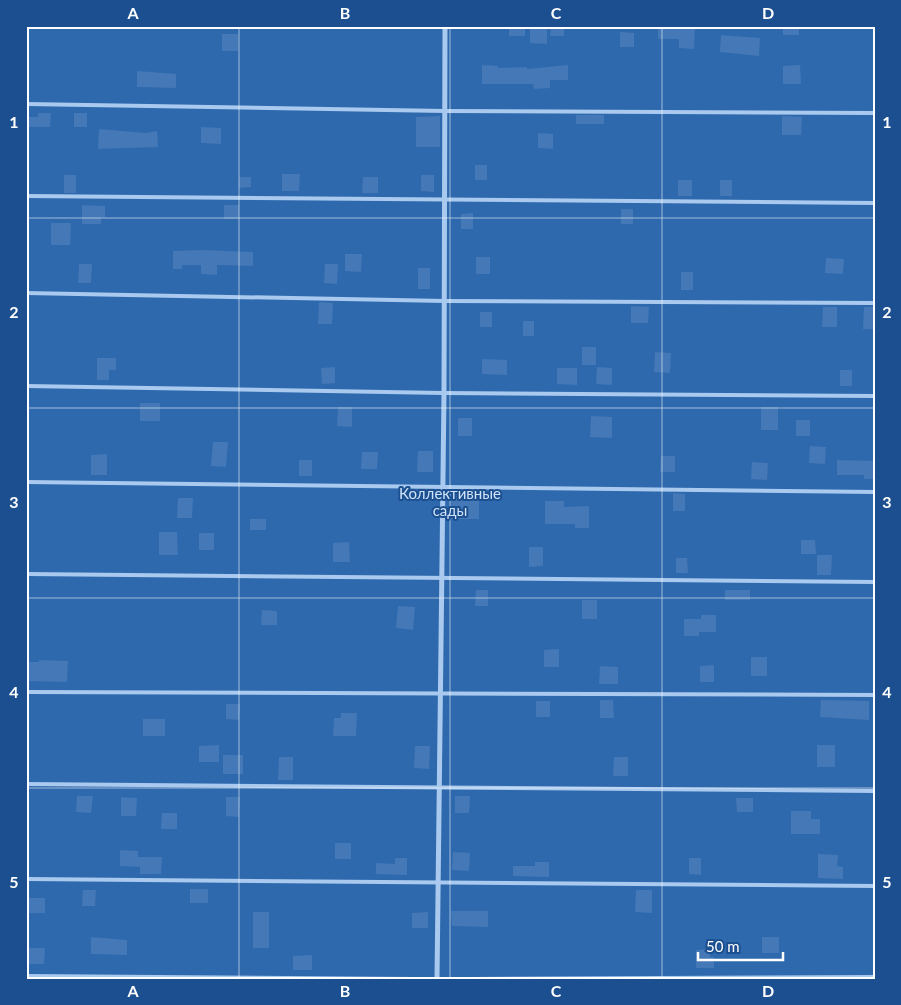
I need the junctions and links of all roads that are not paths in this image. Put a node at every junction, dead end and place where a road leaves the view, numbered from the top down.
1 (445, 26) edge
2 (26, 104) edge
3 (445, 111) junction
4 (875, 113) edge
5 (26, 196) edge
6 (446, 201) junction
7 (875, 203) edge
8 (26, 293) edge
9 (445, 301) junction
10 (875, 303) edge
11 (26, 386) edge
12 (444, 393) junction
13 (875, 396) edge
14 (26, 482) edge
15 (443, 488) junction
16 (875, 492) edge
17 (26, 574) edge
18 (442, 577) junction
19 (875, 582) edge
20 (26, 692) edge
21 (441, 693) junction
22 (875, 695) edge
23 (26, 784) edge
24 (439, 789) junction
25 (875, 791) edge
26 (26, 879) edge
27 (438, 884) junction
28 (875, 886) edge
29 (26, 976) edge
30 (875, 977) edge
31 (412, 979) edge
32 (437, 979) edge
33 (473, 979) edge

1 - 3 street
2 - 3 lane
3 - 4 lane
3 - 6 street
5 - 6 lane
6 - 7 lane
6 - 9 street
8 - 9 lane
9 - 10 lane
9 - 12 street
11 - 12 lane
12 - 13 lane
12 - 15 street
14 - 15 lane
15 - 16 lane
15 - 18 street
17 - 18 lane
18 - 19 lane
18 - 21 street
20 - 21 lane
21 - 22 lane
21 - 24 street
23 - 24 lane
24 - 25 lane
24 - 27 street
26 - 27 lane
27 - 28 lane
27 - 32 street
29 - 31 lane
30 - 33 lane

